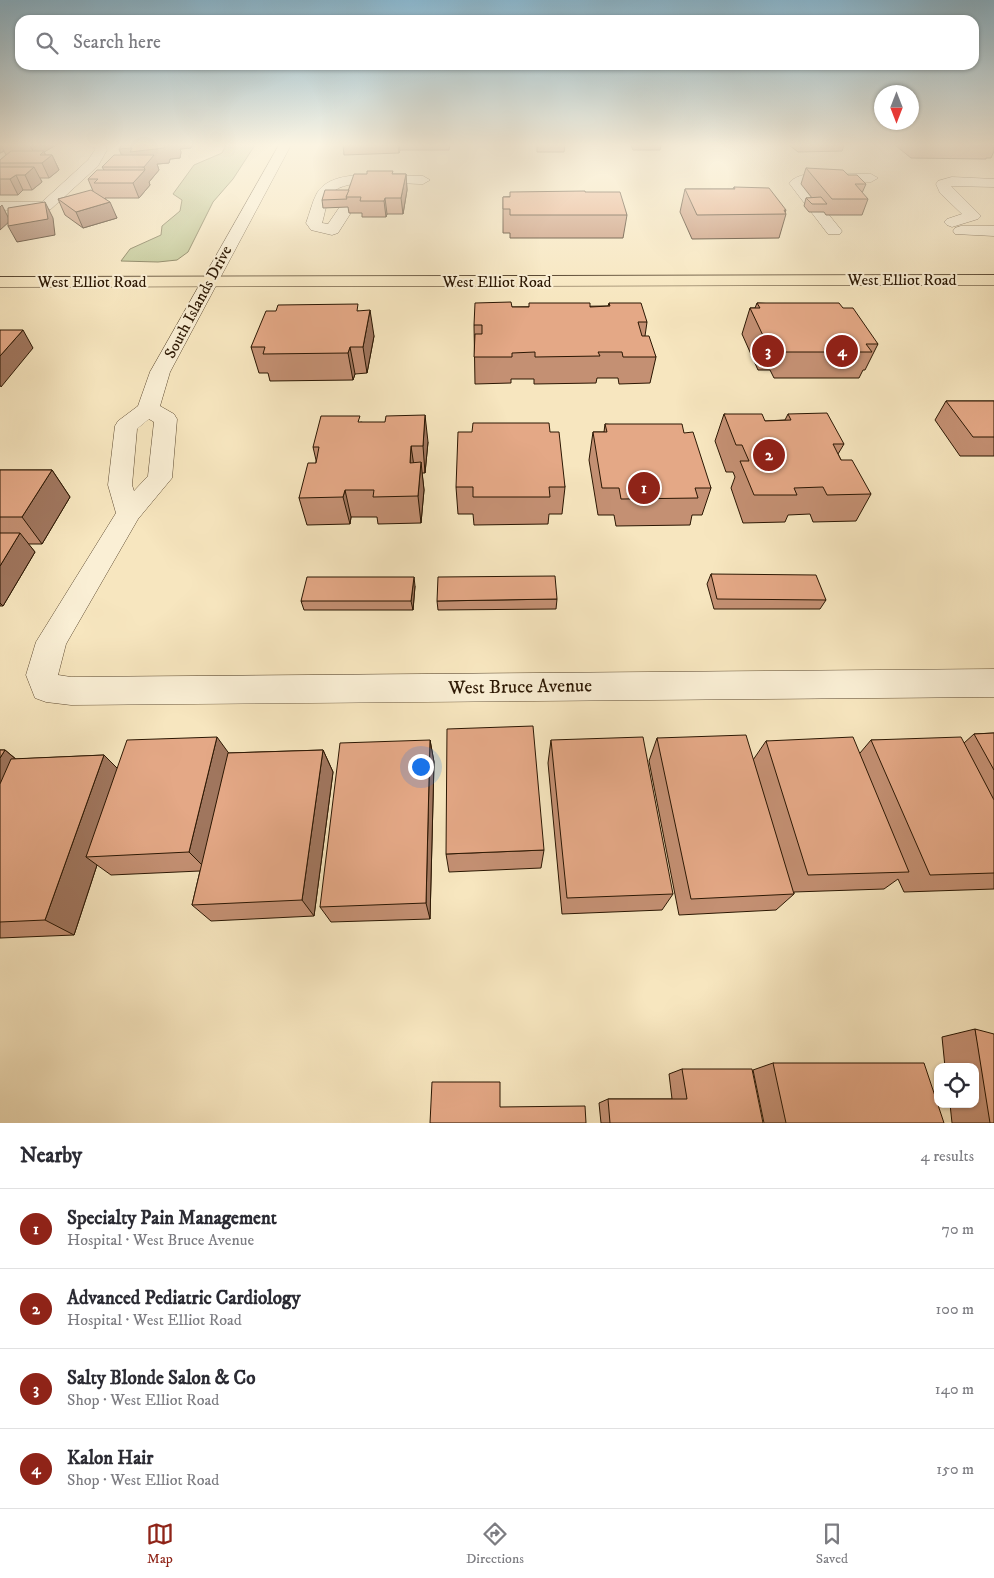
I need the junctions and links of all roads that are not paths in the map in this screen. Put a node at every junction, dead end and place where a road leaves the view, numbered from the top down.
1 (55, 197) edge
2 (256, 197) edge
3 (323, 197) edge
4 (346, 197) edge
5 (807, 197) edge
6 (953, 197) edge
7 (0, 206) edge
8 (327, 229) joint
9 (834, 231) dead end
10 (994, 231) edge
11 (994, 280) edge
12 (0, 282) edge
13 (208, 282) junction
14 (148, 410) junction
15 (162, 462) junction
16 (121, 470) junction
17 (129, 513) junction
18 (994, 683) edge

1 - 7 street
2 - 13 street, South Islands Drive
3 - 8 street
4 - 8 street
5 - 9 street
6 - 10 street
11 - 13 main road, West Elliot Road
12 - 13 main road, West Elliot Road
13 - 14 street, South Islands Drive
14 - 15 street
14 - 16 street
15 - 16 street
15 - 17 street
16 - 17 street
17 - 18 street, West Bruce Avenue

